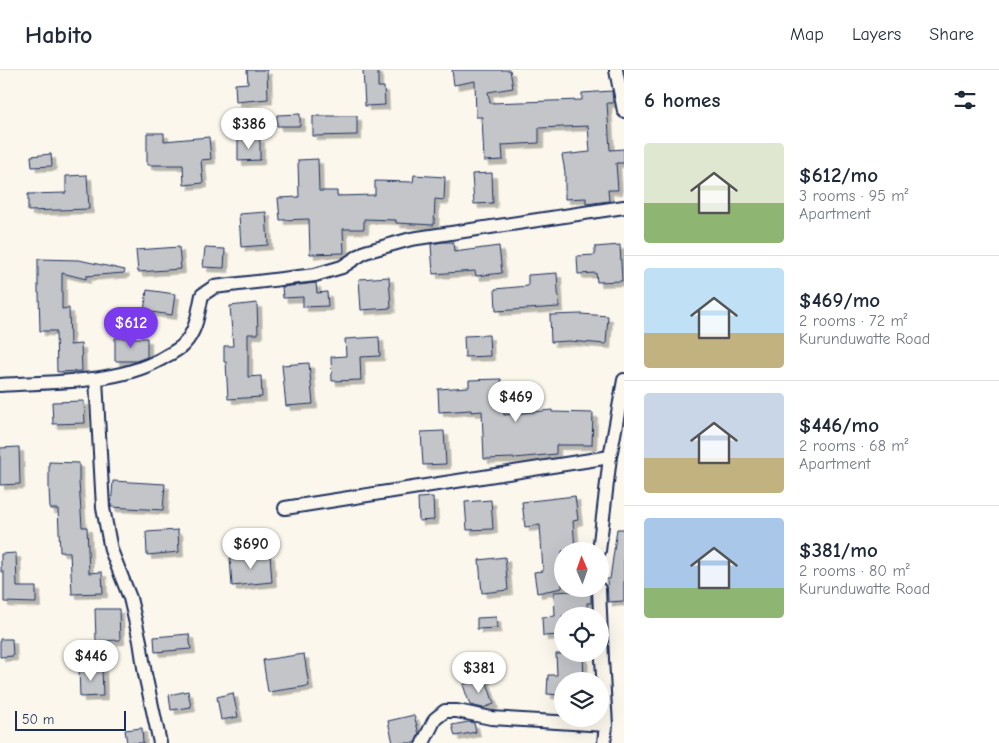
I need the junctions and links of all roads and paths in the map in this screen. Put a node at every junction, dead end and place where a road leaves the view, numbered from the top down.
1 (616, 70) edge
2 (624, 112) edge
3 (624, 207) edge
4 (96, 379) junction
5 (624, 380) edge
6 (0, 385) edge
7 (610, 457) junction
8 (285, 508) dead end
9 (600, 542) edge
10 (599, 598) edge
11 (603, 672) edge
12 (554, 722) edge
13 (606, 727) edge
14 (160, 743) edge
15 (423, 743) edge
16 (604, 743) edge

1 - 2 street
3 - 4 street
4 - 6 street
4 - 14 street
5 - 7 street
7 - 8 street
7 - 9 street
10 - 11 street
12 - 15 street
13 - 16 street

